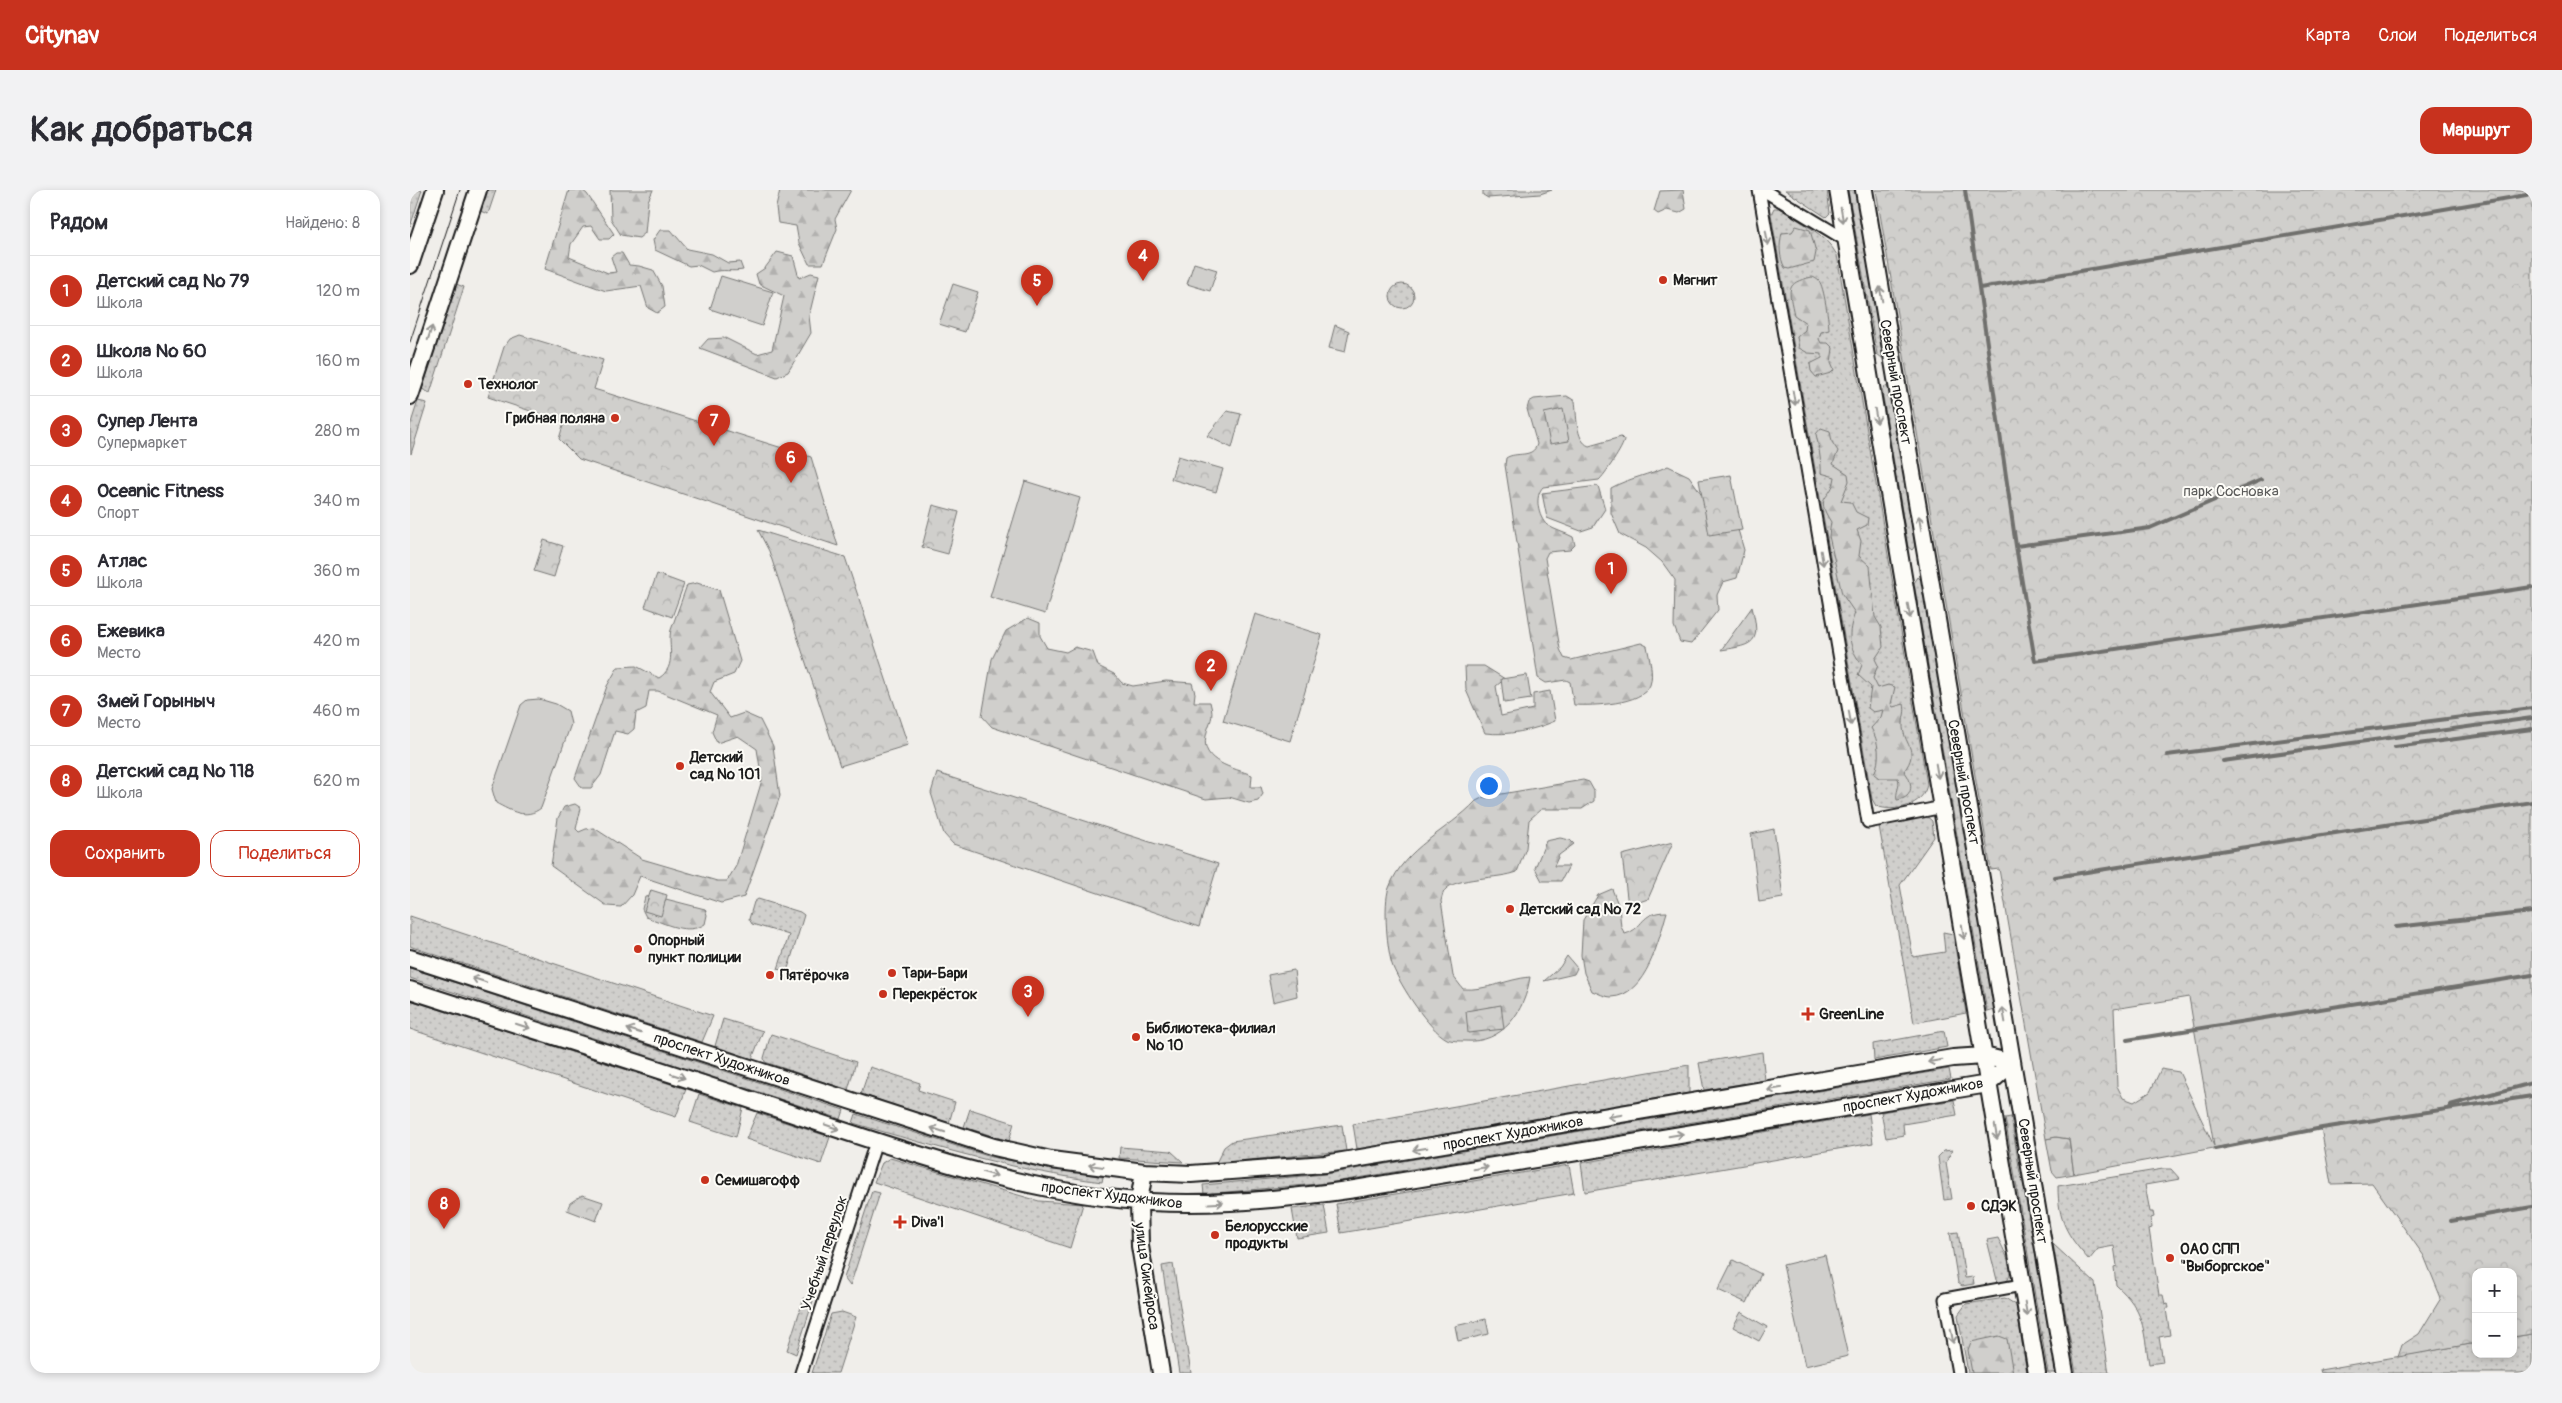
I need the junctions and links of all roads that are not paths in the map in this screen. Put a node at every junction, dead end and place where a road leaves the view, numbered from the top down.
1 (435, 190) edge
2 (478, 190) edge
3 (1759, 190) edge
4 (1764, 190) edge
5 (1838, 190) edge
6 (1864, 190) edge
7 (1846, 240) junction
8 (410, 265) edge
9 (1893, 363) junction
10 (1868, 368) junction
11 (410, 396) edge
12 (1928, 572) junction
13 (1903, 576) junction
14 (1943, 807) junction
15 (410, 958) edge
16 (410, 990) edge
17 (1984, 1056) junction
18 (2012, 1063) junction
19 (1988, 1084) junction
20 (876, 1142) junction
21 (1144, 1172) junction
22 (1144, 1201) junction
23 (2022, 1285) junction
24 (801, 1373) edge
25 (1161, 1373) edge
26 (1172, 1373) edge
27 (1958, 1373) edge
28 (2037, 1373) edge
29 (2065, 1373) edge

1 - 8 street
11 -> 2 street
3 -> 14 street
4 - 7 street
5 -> 7 street, Северный проспект
9 -> 6 street, Северный проспект
7 - 10 street, Северный проспект
9 - 10 street
12 -> 9 street, Северный проспект
10 -> 13 street, Северный проспект
12 - 13 street
18 -> 12 street, Северный проспект
13 -> 14 street, Северный проспект
14 -> 17 street, Северный проспект
21 -> 15 street, проспект Художников
16 -> 20 street, проспект Художников
17 - 18 street, проспект Художников
17 - 19 street, Северный проспект
17 -> 21 street, проспект Художников
18 - 19 street, проспект Художников
18 - 29 street, Северный проспект
22 -> 19 street, проспект Художников
19 -> 23 street, Северный проспект
20 -> 22 street, проспект Художников
20 - 24 street, Учебный переулок
21 - 22 street, улица Сикейроса
22 - 25 street, улица Сикейроса
22 - 26 street, улица Сикейроса
23 -> 27 street
23 -> 28 street, Северный проспект

